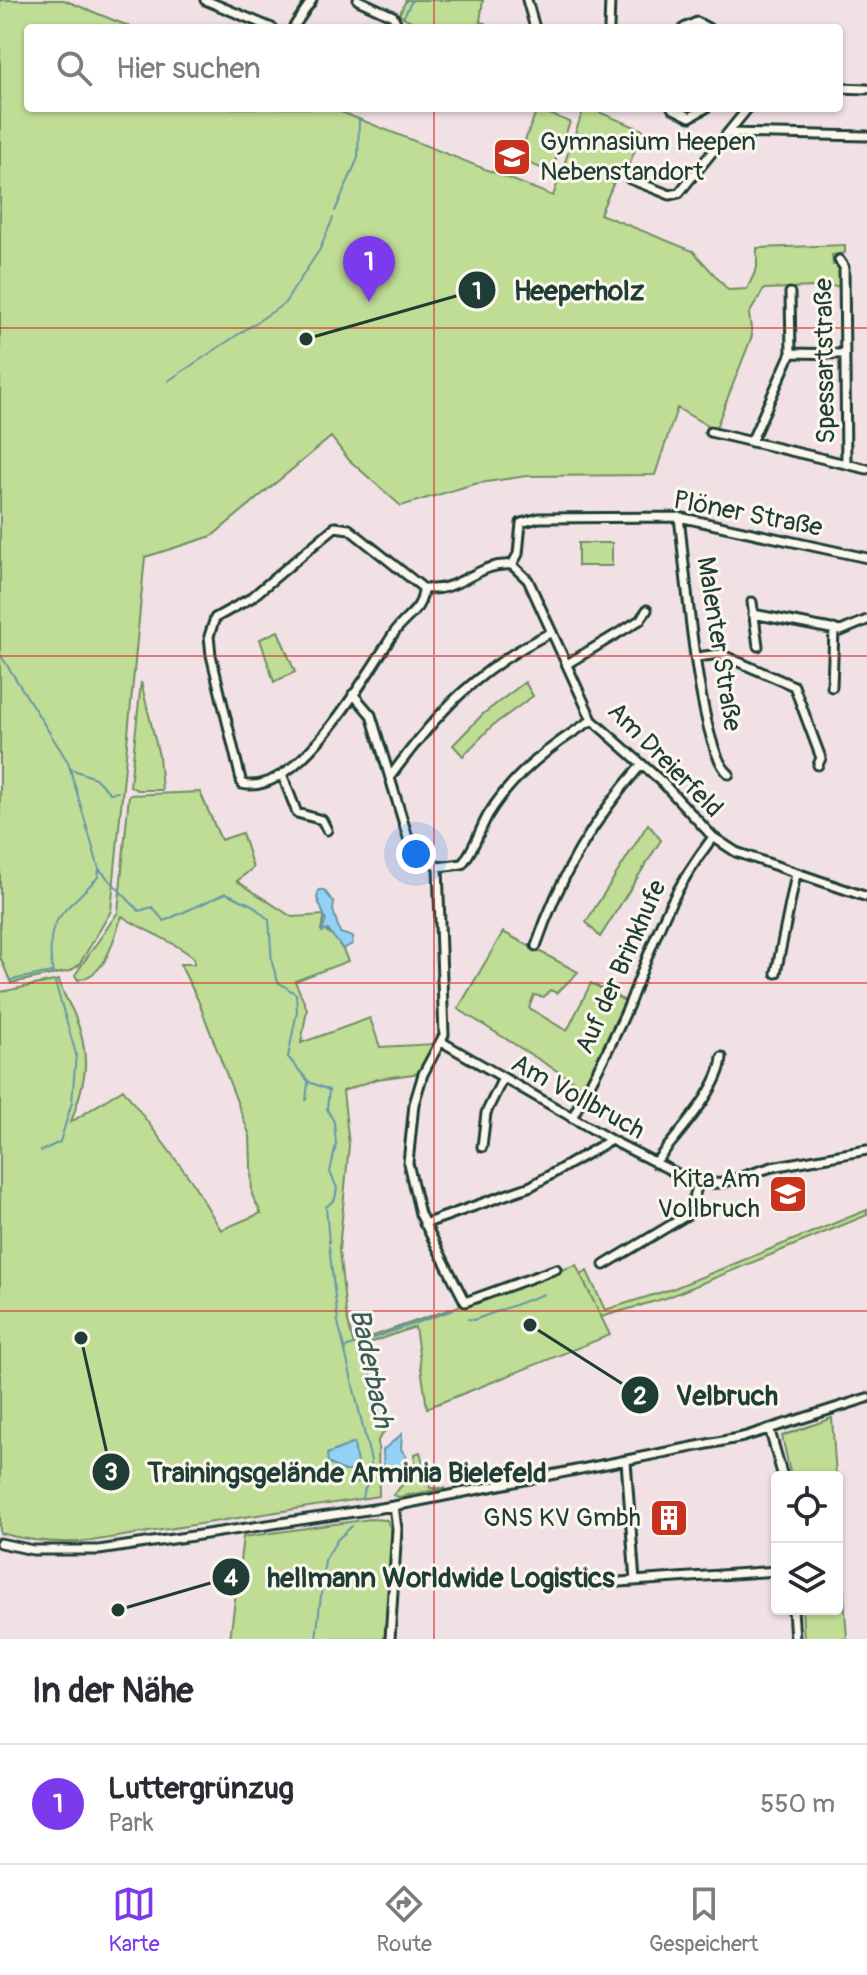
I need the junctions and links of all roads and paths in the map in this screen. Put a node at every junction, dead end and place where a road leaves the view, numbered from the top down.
1 (205, 0) edge
2 (312, 0) edge
3 (358, 0) edge
4 (527, 0) edge
5 (610, 0) edge
6 (262, 24) edge
7 (296, 24) edge
8 (397, 24) edge
9 (534, 24) edge
10 (609, 24) edge
11 (843, 88) edge
12 (867, 89) edge
13 (680, 112) edge
14 (699, 112) edge
15 (745, 112) edge
16 (728, 133) junction
17 (867, 136) edge
18 (630, 179) dead end
19 (839, 260) dead end
20 (790, 293) dead end
21 (791, 353) junction
22 (844, 354) junction
23 (710, 432) dead end
24 (751, 442) junction
25 (846, 464) junction
26 (867, 469) edge
27 (679, 517) junction
28 (867, 558) edge
29 (512, 565) junction
30 (423, 588) junction
31 (752, 602) dead end
32 (647, 610) dead end
33 (753, 614) junction
34 (867, 620) edge
35 (834, 629) junction
36 (552, 632) junction
37 (758, 646) dead end
38 (697, 657) junction
39 (567, 664) junction
40 (832, 687) dead end
41 (353, 694) junction
42 (592, 720) junction
43 (642, 764) junction
44 (818, 765) dead end
45 (282, 774) junction
46 (729, 774) dead end
47 (390, 777) junction
48 (327, 830) dead end
49 (713, 837) junction
50 (438, 867) junction
51 (796, 874) junction
52 (867, 897) edge
53 (536, 946) dead end
54 (776, 973) dead end
55 (442, 1042) junction
56 (722, 1057) dead end
57 (503, 1078) junction
58 (572, 1118) junction
59 (611, 1140) junction
60 (482, 1147) dead end
61 (867, 1150) edge
62 (655, 1163) junction
63 (698, 1184) junction
64 (424, 1224) junction
65 (604, 1265) dead end
66 (556, 1269) dead end
67 (867, 1398) edge
68 (770, 1431) junction
69 (626, 1461) junction
70 (781, 1471) edge
71 (394, 1506) junction
72 (0, 1543) edge
73 (771, 1571) edge
74 (635, 1581) junction
75 (591, 1584) dead end
76 (793, 1615) edge
77 (390, 1639) edge
78 (795, 1639) edge

1 - 6 street
2 - 7 street
3 - 8 street
4 - 9 street
5 - 10 street
11 - 12 street
13 - 14 street
15 - 16 street
16 - 17 street
16 - 18 street
19 - 22 street, Spessartstraße
20 - 21 street
21 - 22 street
21 - 24 street
22 - 25 street, Spessartstraße
23 - 24 street
24 - 25 street
25 - 26 street
27 - 28 street, Plöner Straße
27 - 29 street, Plöner Straße
27 - 38 street, Malenter Straße
29 - 30 street
29 - 36 street, Am Dreierfeld
30 - 41 street
30 - 45 street
31 - 33 street
32 - 39 street
33 - 35 street
33 - 37 street
34 - 35 street
35 - 40 street
36 - 39 street, Am Dreierfeld
36 - 47 street
38 - 44 street
38 - 46 street, Malenter Straße
39 - 42 street, Am Dreierfeld
41 - 45 street
41 - 47 street
42 - 43 street, Am Dreierfeld
42 - 50 street
43 - 49 street, Am Dreierfeld
43 - 53 street
45 - 48 street
47 - 50 street
49 - 51 street, Am Dreierfeld
49 - 58 street, Auf der Brinkhufe
50 - 55 street
51 - 52 street, Am Dreierfeld
51 - 54 street
55 - 57 street, Am Vollbruch
55 - 64 street
56 - 62 street
57 - 58 street, Am Vollbruch
57 - 60 street
58 - 59 street, Am Vollbruch
59 - 62 street, Am Vollbruch
59 - 64 street
61 - 63 street
62 - 63 street, Am Vollbruch
63 - 65 street
64 - 66 street
67 - 68 street
68 - 69 street
68 - 70 street
69 - 71 street
69 - 74 street
71 - 72 street
71 - 77 street
73 - 74 street
74 - 75 street
76 - 78 street

